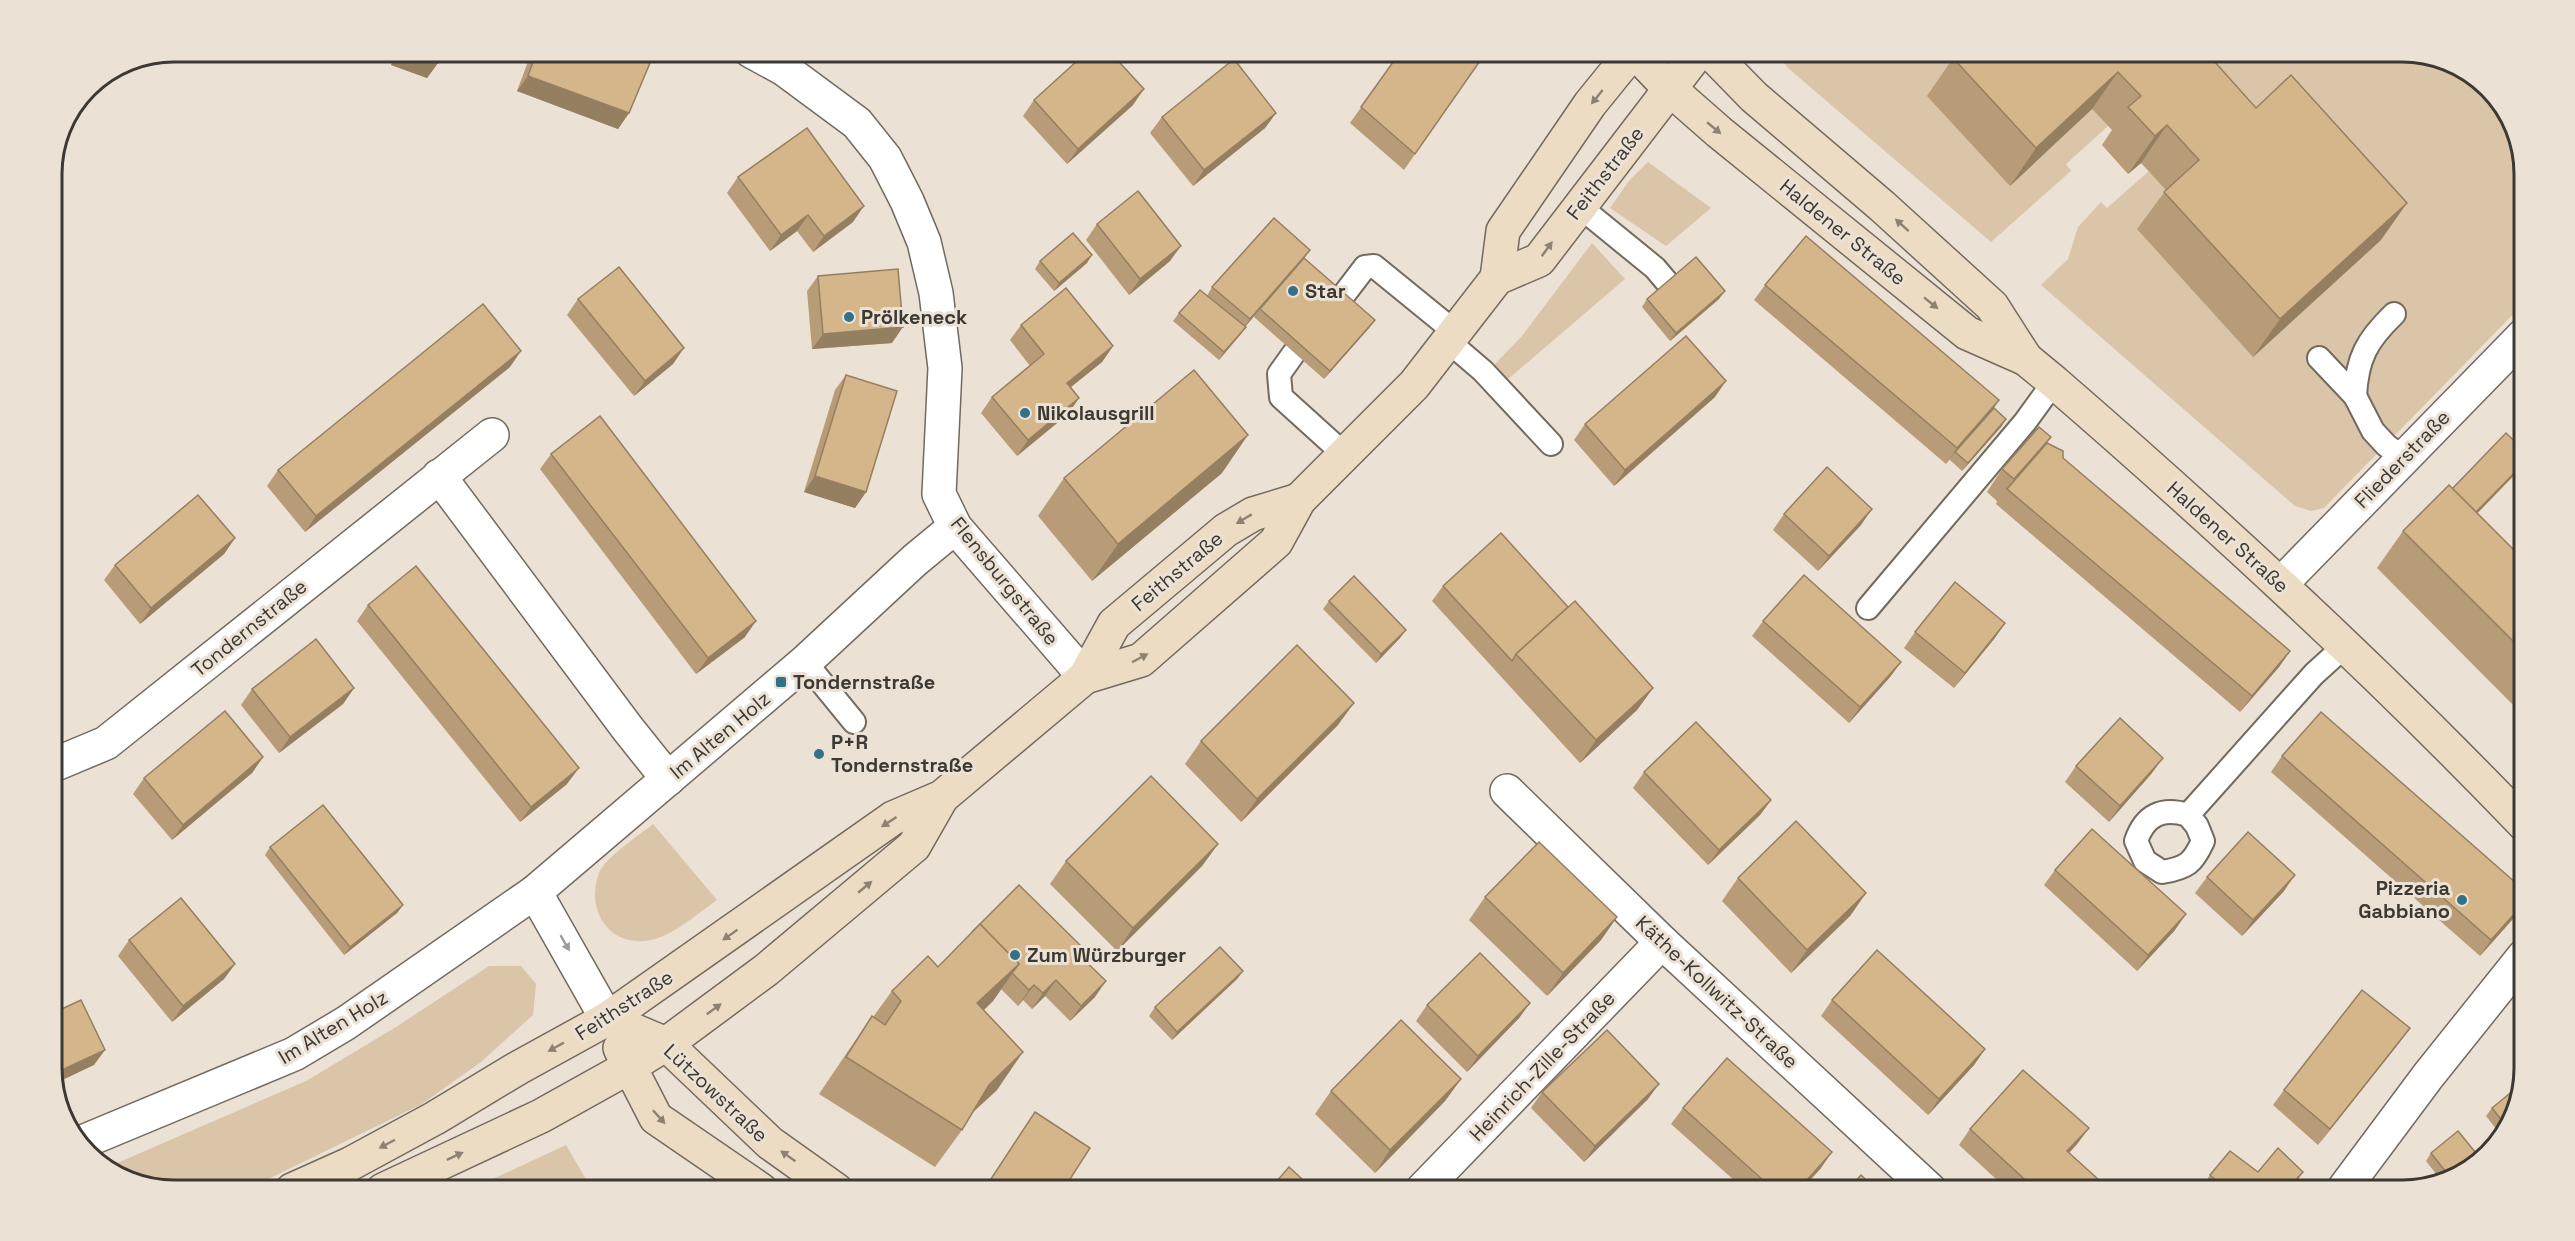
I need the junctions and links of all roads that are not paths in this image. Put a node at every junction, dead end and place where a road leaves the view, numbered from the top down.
1 (771, 62) edge
2 (1625, 62) edge
3 (1644, 62) edge
4 (1691, 62) edge
5 (1720, 62) edge
6 (1670, 89) junction
7 (1579, 206) junction
8 (1497, 278) junction
9 (1666, 281) edge
10 (1339, 301) edge
11 (2394, 314) dead end
12 (1452, 336) junction
13 (2513, 346) edge
14 (1294, 353) edge
15 (2319, 358) dead end
16 (2026, 359) junction
17 (2054, 382) junction
18 (2355, 396) junction
19 (492, 435) dead end
20 (1551, 444) dead end
21 (1344, 454) junction
22 (2403, 458) junction
23 (439, 476) junction
24 (1299, 500) junction
25 (955, 527) junction
26 (2281, 584) junction
27 (1868, 608) dead end
28 (2346, 645) junction
29 (805, 662) junction
30 (1085, 677) junction
31 (854, 722) dead end
32 (62, 761) edge
33 (668, 779) junction
34 (1507, 791) dead end
35 (942, 797) junction
36 (2514, 813) edge
37 (2188, 815) dead end
38 (535, 892) junction
39 (1662, 942) junction
40 (2514, 969) edge
41 (607, 1019) junction
42 (666, 1044) junction
43 (629, 1067) junction
44 (88, 1140) edge
45 (315, 1180) edge
46 (404, 1180) edge
47 (746, 1180) edge
48 (822, 1180) edge
49 (1432, 1180) edge
50 (1919, 1180) edge
51 (2350, 1180) edge

1 - 25 street, Flensburgstraße
2 -> 8 main road
3 - 6 main road, Haldener Straße
4 - 6 main road, Feithstraße
16 -> 5 main road, Haldener Straße
6 - 7 main road, Feithstraße
6 -> 16 main road, Haldener Straße
8 -> 7 main road, Feithstraße
7 - 9 lane
8 - 12 main road, Feithstraße
10 - 12 lane
11 - 18 lane
12 - 20 lane
12 - 21 main road, Feithstraße
13 - 22 street, Fliederstraße
14 - 21 lane
15 - 18 lane
16 - 17 main road, Haldener Straße
17 - 26 main road, Haldener Straße
17 - 27 lane
18 - 22 lane
19 - 23 street, Tondernstraße
21 - 24 main road, Feithstraße
22 - 26 street, Fliederstraße
23 - 32 street, Tondernstraße
23 - 33 street
30 -> 24 main road, Feithstraße
24 -> 30 main road, Feithstraße
25 - 29 street, Im Alten Holz
25 - 30 street, Flensburgstraße
26 - 28 main road, Haldener Straße
28 - 36 main road, Haldener Straße
28 - 37 lane
29 - 31 lane
29 - 33 street, Im Alten Holz
30 - 35 main road, Feithstraße
33 - 38 street, Im Alten Holz
34 - 39 street, Käthe-Kollwitz-Straße
35 -> 41 main road, Feithstraße
42 -> 35 main road, Feithstraße
38 -> 41 street
38 - 44 street, Im Alten Holz
39 - 49 street, Heinrich-Zille-Straße
39 - 50 street, Käthe-Kollwitz-Straße
40 - 51 street
41 - 42 main road, Lützowstraße
41 - 43 main road
41 -> 45 main road, Feithstraße
42 - 43 main road, Feithstraße
48 -> 42 main road, Lützowstraße
46 -> 43 main road, Feithstraße
43 -> 47 main road

